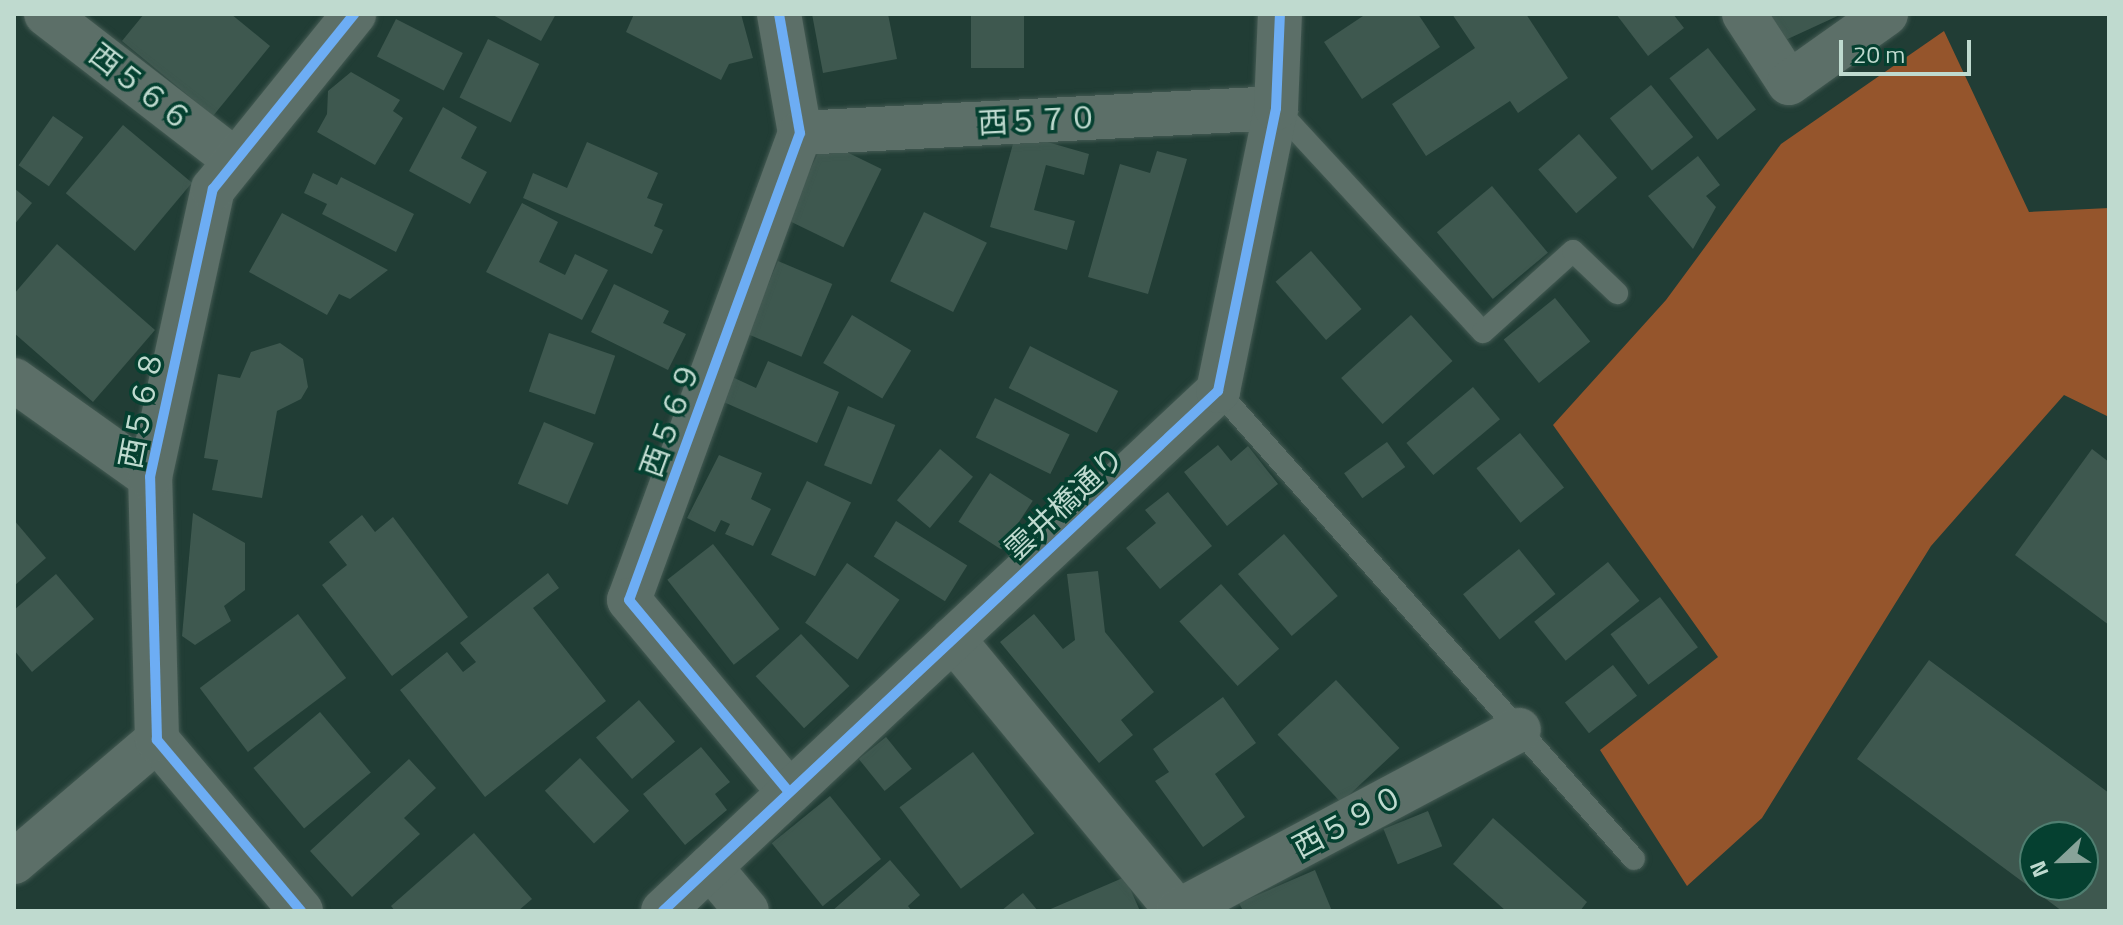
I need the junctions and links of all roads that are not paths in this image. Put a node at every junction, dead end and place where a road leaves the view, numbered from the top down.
1 (46, 14) edge
2 (354, 14) edge
3 (779, 14) edge
4 (1280, 14) edge
5 (1744, 14) edge
6 (1886, 14) edge
7 (1276, 108) junction
8 (800, 133) junction
9 (235, 160) junction
10 (1617, 293) dead end
11 (14, 380) edge
12 (1218, 391) junction
13 (150, 477) junction
14 (953, 639) junction
15 (1519, 730) junction
16 (157, 740) junction
17 (789, 792) junction
18 (1634, 859) dead end
19 (14, 862) edge
20 (710, 867) junction
21 (301, 911) edge
22 (663, 911) edge
23 (747, 911) edge
24 (1177, 911) edge

1 - 9 street, 西５６６
2 - 9 street, 西５６８
3 - 8 street
4 - 7 street
5 - 6 street
7 - 8 street, 西５７０
7 - 10 lane
7 - 12 street
8 - 17 street, 西５６９
9 - 13 street, 西５６８
11 - 13 street
12 - 14 street, 雲井橋通り
12 - 15 lane
13 - 16 street, 西５６８
14 - 17 street, 雲井橋通り
14 - 24 street, 西５９０
15 - 18 lane
15 - 24 street, 西５９０
16 - 19 street
16 - 21 street
17 - 20 street, 雲井橋通り
20 - 22 street, 雲井橋通り
20 - 23 street

